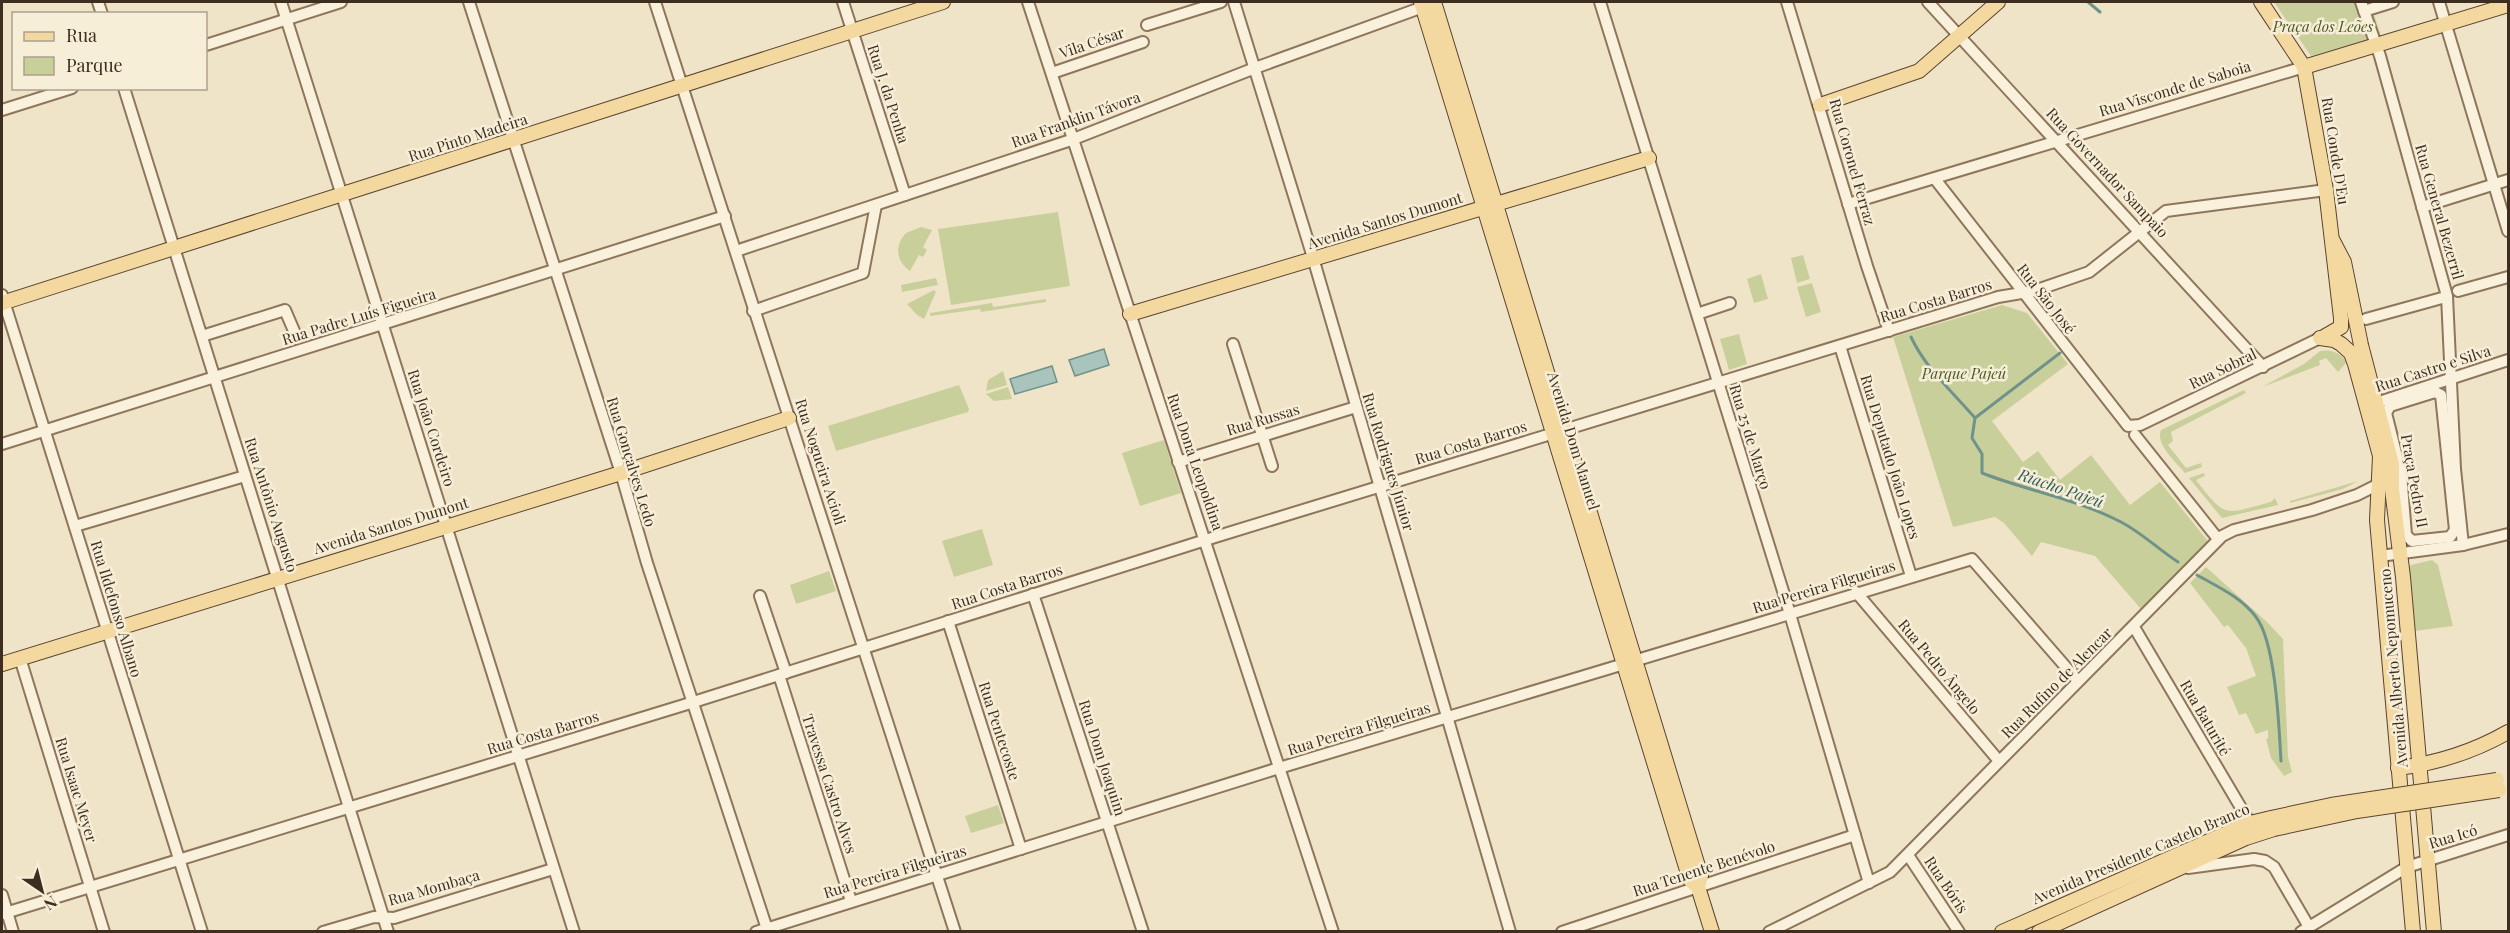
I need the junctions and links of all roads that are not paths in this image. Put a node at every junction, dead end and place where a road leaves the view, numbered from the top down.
1 (281, 2) edge
2 (341, 2) edge
3 (469, 2) edge
4 (655, 2) edge
5 (843, 2) edge
6 (943, 2) edge
7 (1028, 2) edge
8 (1220, 2) edge
9 (1234, 2) edge
10 (1600, 2) edge
11 (1787, 2) edge
12 (1929, 2) edge
13 (1998, 2) edge
14 (2260, 2) edge
15 (2393, 2) edge
16 (2439, 2) edge
17 (1431, 3) edge
18 (2508, 5) edge
19 (2362, 6) edge
20 (286, 18) junction
21 (2446, 24) junction
22 (1147, 25) dead end
23 (852, 32) junction
24 (1959, 35) junction
25 (1143, 42) dead end
26 (207, 45) edge
27 (2376, 45) junction
28 (2304, 66) junction
29 (1255, 68) junction
30 (1052, 73) junction
31 (682, 87) junction
32 (66, 90) edge
33 (125, 90) edge
34 (1820, 105) junction
35 (2, 110) edge
36 (514, 140) junction
37 (1071, 140) junction
38 (2057, 140) junction
39 (1649, 158) junction
40 (1935, 179) junction
41 (2508, 180) edge
42 (2494, 184) junction
43 (2326, 190) junction
44 (342, 195) junction
45 (905, 195) junction
46 (1848, 204) junction
47 (876, 205) junction
48 (1490, 205) junction
49 (2422, 207) junction
50 (725, 216) junction
51 (2140, 231) junction
52 (2508, 231) edge
53 (2333, 241) junction
54 (176, 249) junction
55 (736, 251) junction
56 (1313, 260) junction
57 (555, 271) junction
58 (2508, 277) edge
59 (2458, 291) dead end
60 (2022, 293) junction
61 (2442, 298) dead end
62 (2, 300) edge
63 (1731, 303) dead end
64 (753, 311) junction
65 (1703, 312) dead end
66 (1130, 314) junction
67 (2366, 319) dead end
68 (382, 325) junction
69 (1889, 331) junction
70 (202, 336) junction
71 (297, 338) dead end
72 (2320, 338) junction
73 (1233, 344) dead end
74 (1840, 346) junction
75 (2508, 360) edge
76 (2263, 367) junction
77 (215, 378) junction
78 (2451, 378) junction
79 (1718, 383) junction
80 (2372, 404) junction
81 (1356, 407) junction
82 (789, 418) junction
83 (45, 430) junction
84 (2138, 430) junction
85 (1559, 432) junction
86 (1262, 435) junction
87 (2, 444) edge
88 (1178, 462) junction
89 (1272, 466) dead end
90 (621, 473) junction
91 (245, 476) junction
92 (2379, 484) junction
93 (1380, 488) junction
94 (75, 526) junction
95 (447, 526) junction
96 (2508, 534) edge
97 (2450, 537) joint
98 (2218, 539) junction
99 (1205, 540) junction
100 (2463, 544) junction
101 (2399, 554) junction
102 (2380, 556) junction
103 (1911, 576) junction
104 (279, 578) junction
105 (1856, 592) junction
106 (1033, 594) junction
107 (760, 596) dead end
108 (1790, 614) junction
109 (948, 621) junction
110 (2134, 627) junction
111 (108, 632) junction
112 (866, 648) junction
113 (20, 658) junction
114 (1630, 662) junction
115 (2, 664) edge
116 (782, 674) junction
117 (2078, 681) junction
118 (694, 702) junction
119 (1449, 717) junction
120 (2508, 732) edge
121 (519, 756) junction
122 (1999, 761) junction
123 (2419, 765) junction
124 (1280, 768) junction
125 (2398, 768) junction
126 (2503, 784) edge
127 (350, 807) junction
128 (1107, 822) junction
129 (2250, 823) junction
130 (2273, 823) junction
131 (1855, 835) junction
132 (2508, 835) edge
133 (1021, 849) junction
134 (1908, 855) junction
135 (179, 860) junction
136 (2428, 860) junction
137 (2407, 867) junction
138 (553, 869) junction
139 (2179, 869) junction
140 (938, 874) junction
141 (1869, 883) junction
142 (90, 886) junction
143 (1698, 887) junction
144 (2, 894) edge
145 (851, 901) junction
146 (4, 913) edge
147 (384, 917) junction
148 (2305, 929) edge
149 (764, 930) edge
150 (13, 932) edge
151 (104, 932) edge
152 (202, 932) edge
153 (323, 932) edge
154 (388, 932) edge
155 (574, 932) edge
156 (955, 932) edge
157 (1143, 932) edge
158 (1333, 932) edge
159 (1510, 932) edge
160 (1562, 932) edge
161 (1712, 932) edge
162 (1769, 932) edge
163 (1959, 932) edge
164 (2002, 932) edge
165 (2039, 932) edge
166 (2413, 932) edge
167 (2434, 932) edge

1 - 20 street, Rua João Cordeiro
2 - 20 street
3 - 36 street, Rua Gonçalves Ledo
4 - 31 street, Rua Nogueira Acioli
5 - 23 street, Rua J. da Penha
6 - 23 main road, Rua Pinto Madeira
7 - 30 street, Rua Dona Leopoldina
8 - 22 street
9 - 29 street, Rua Rodrigues Júnior
10 - 39 street, Rua 25 de Março
11 - 34 street, Rua Coronel Ferraz
12 - 24 street, Rua Governador Sampaio
13 - 24 main road
14 - 28 main road
15 - 19 street
16 - 21 street
17 - 29 street, Rua Franklin Távora
17 - 48 main road, Avenida Dom Manuel
18 - 21 main road
19 - 27 street, Rua General Bezerril
20 - 26 street
20 - 44 street, Rua João Cordeiro
21 - 27 main road
21 - 42 street
23 - 31 main road, Rua Pinto Madeira
23 - 45 street, Rua J. da Penha
24 - 34 main road
24 - 38 street, Rua Governador Sampaio
25 - 30 street, Vila César
27 - 28 main road
27 - 49 street, Rua General Bezerril
28 - 38 street, Rua Visconde de Saboia
28 - 43 main road, Rua Conde D'Eu
29 - 37 street, Rua Franklin Távora
29 - 56 street, Rua Rodrigues Júnior
30 - 37 street, Rua Dona Leopoldina
31 - 36 main road, Rua Pinto Madeira
31 - 50 street, Rua Nogueira Acioli
32 - 35 street
33 - 54 street, Rua Antônio Augusto
34 - 46 street, Rua Coronel Ferraz
36 - 44 main road, Rua Pinto Madeira
36 - 57 street, Rua Gonçalves Ledo
37 - 45 street, Rua Franklin Távora
37 - 66 street, Rua Dona Leopoldina
38 - 40 street, Rua Visconde de Saboia
38 - 51 street, Rua Governador Sampaio
39 - 48 main road, Avenida Santos Dumont
39 - 79 street, Rua 25 de Março
40 - 46 street, Rua Visconde de Saboia
40 - 60 street, Rua São José
41 - 42 street
42 - 49 street
42 - 52 street
43 - 51 street, Rua Costa Barros
43 - 53 main road, Rua Conde D'Eu
44 - 54 main road, Rua Pinto Madeira
44 - 68 street, Rua João Cordeiro
45 - 47 street, Rua Franklin Távora
46 - 69 street, Rua Coronel Ferraz
47 - 55 street, Rua Franklin Távora
47 - 64 street
48 - 56 main road, Avenida Santos Dumont
48 - 85 main road, Avenida Dom Manuel
49 - 78 street, Rua General Bezerril
50 - 55 street, Rua Nogueira Acioli
50 - 57 street, Rua Padre Luís Figueira
51 - 60 street, Rua Costa Barros
51 - 76 street, Rua Governador Sampaio
53 - 72 main road, Rua Conde D'Eu
53 - 80 main road, Rua Conde D'Eu
54 - 62 main road, Rua Pinto Madeira
54 - 70 street, Rua Antônio Augusto
55 - 64 street, Rua Nogueira Acioli
56 - 66 main road, Avenida Santos Dumont
56 - 81 street, Rua Rodrigues Júnior
57 - 68 street, Rua Padre Luís Figueira
57 - 90 street, Rua Gonçalves Ledo
58 - 59 street
60 - 69 street, Rua Costa Barros
60 - 84 street, Rua São José
61 - 67 street
62 - 83 street, Rua Ildefonso Albano
63 - 65 street
64 - 82 street, Rua Nogueira Acioli
66 - 88 street, Rua Dona Leopoldina
68 - 77 street, Rua Padre Luís Figueira
68 - 95 street, Rua João Cordeiro
69 - 74 street, Rua Costa Barros
70 - 71 street
70 - 77 street, Rua Antônio Augusto
72 - 76 street, Rua Sobral
72 - 80 main road
73 - 86 street
74 - 79 street, Rua Costa Barros
74 - 103 street, Rua Deputado João Lopes
75 - 78 street, Rua Castro e Silva
76 - 84 street, Rua Sobral
77 - 83 street, Rua Padre Luís Figueira
77 - 91 street, Rua Antônio Augusto
78 - 80 street, Rua Castro e Silva
78 - 100 street, Rua General Bezerril
79 - 85 street, Rua Costa Barros
79 - 108 street, Rua 25 de Março
80 - 92 main road, Avenida Alberto Nepomuceno
80 - 101 main road, Avenida Alberto Nepomuceno
81 - 86 street, Rua Russas
81 - 93 street, Rua Rodrigues Júnior
82 - 90 main road, Avenida Santos Dumont
82 - 112 street, Rua Nogueira Acioli
83 - 87 street, Rua Padre Luís Figueira
83 - 94 street, Rua Ildefonso Albano
84 - 98 street, Rua São José
85 - 93 street, Rua Costa Barros
85 - 114 main road, Avenida Dom Manuel
86 - 88 street, Rua Russas
86 - 89 street
88 - 99 street, Rua Dona Leopoldina
90 - 95 main road, Avenida Santos Dumont
90 - 118 street, Rua Gonçalves Ledo
91 - 94 street
91 - 104 street, Rua Antônio Augusto
92 - 98 street, Rua Rufino de Alencar
92 - 102 main road, Avenida Alberto Nepomuceno
93 - 99 street, Rua Costa Barros
93 - 119 street, Rua Rodrigues Júnior
94 - 111 street, Rua Ildefonso Albano
95 - 104 main road, Avenida Santos Dumont
95 - 121 street, Rua João Cordeiro
96 - 100 street
97 - 97 street, Praça Pedro II
98 - 110 street, Rua Rufino de Alencar
99 - 106 street, Rua Costa Barros
99 - 124 street, Rua Dona Leopoldina
100 - 101 street
101 - 102 street
101 - 123 main road, Avenida Alberto Nepomuceno
102 - 125 main road, Avenida Alberto Nepomuceno
103 - 105 street, Rua Pereira Filgueiras
103 - 117 street, Rua Pereira Filgueiras
104 - 111 main road, Avenida Santos Dumont
104 - 127 street, Rua Antônio Augusto
105 - 108 street, Rua Pereira Filgueiras
105 - 122 street, Rua Pedro Ângelo
106 - 109 street, Rua Costa Barros
106 - 128 street, Rua Dom Joaquim
107 - 116 street, Travessa Castro Alves
108 - 114 street, Rua Pereira Filgueiras
108 - 131 street, Rua 25 de Março
109 - 112 street, Rua Costa Barros
109 - 133 street, Rua Pentecoste
110 - 117 street, Rua Rufino de Alencar
110 - 129 street, Rua Baturité
111 - 113 main road, Avenida Santos Dumont
111 - 135 street, Rua Ildefonso Albano
112 - 116 street, Rua Costa Barros
112 - 140 street, Rua Nogueira Acioli
113 - 115 main road, Avenida Santos Dumont
113 - 142 street, Rua Isaac Meyer
114 - 119 street, Rua Pereira Filgueiras
114 - 143 main road, Avenida Dom Manuel
116 - 118 street, Rua Costa Barros
116 - 145 street, Travessa Castro Alves
117 - 122 street, Rua Rufino de Alencar
118 - 121 street, Rua Costa Barros
118 - 149 street, Rua Gonçalves Ledo
119 - 124 street, Rua Pereira Filgueiras
119 - 159 street, Rua Rodrigues Júnior
120 - 123 main road
121 - 127 street, Rua Costa Barros
121 - 138 street, Rua João Cordeiro
122 - 134 street, Rua Rufino de Alencar
123 - 125 main road
123 - 136 main road, Avenida Alberto Nepomuceno
124 - 128 street, Rua Pereira Filgueiras
124 - 158 street, Rua Dona Leopoldina
125 - 137 main road, Avenida Alberto Nepomuceno
126 - 130 main road, Avenida Presidente Castelo Branco, bridge
127 - 135 street, Rua Costa Barros
127 - 147 street, Rua Antônio Augusto
128 - 133 street, Rua Pereira Filgueiras
128 - 157 street, Rua Dom Joaquim
129 - 130 main road, Avenida Presidente Castelo Branco
129 - 164 main road, Avenida Presidente Castelo Branco
130 - 139 main road, Avenida Presidente Castelo Branco
131 - 141 street, Rua 25 de Março
131 - 143 street, Rua Tenente Benévolo
132 - 136 street, Rua Icó
133 - 140 street, Rua Pereira Filgueiras
134 - 141 street, Rua Rufino de Alencar
134 - 163 street, Rua Bóris
135 - 142 street, Rua Costa Barros
135 - 152 street, Rua Ildefonso Albano
136 - 137 street, Rua Icó
136 - 167 main road, Avenida Alberto Nepomuceno
137 - 148 street, Rua Icó
137 - 166 main road, Avenida Alberto Nepomuceno
138 - 147 street, Rua Mombaça
138 - 155 street, Rua João Cordeiro
139 - 148 street
139 - 165 main road, Avenida Presidente Castelo Branco
140 - 145 street, Rua Pereira Filgueiras
140 - 156 street, Rua Nogueira Acioli
141 - 162 street, Rua Rufino de Alencar
142 - 146 street, Rua Costa Barros
142 - 151 street, Rua Isaac Meyer
143 - 160 street, Rua Tenente Benévolo
143 - 161 main road, Avenida Dom Manuel
144 - 146 street
145 - 149 street, Rua Pereira Filgueiras
146 - 150 street
147 - 153 street, Rua Mombaça
147 - 154 street, Rua Antônio Augusto

